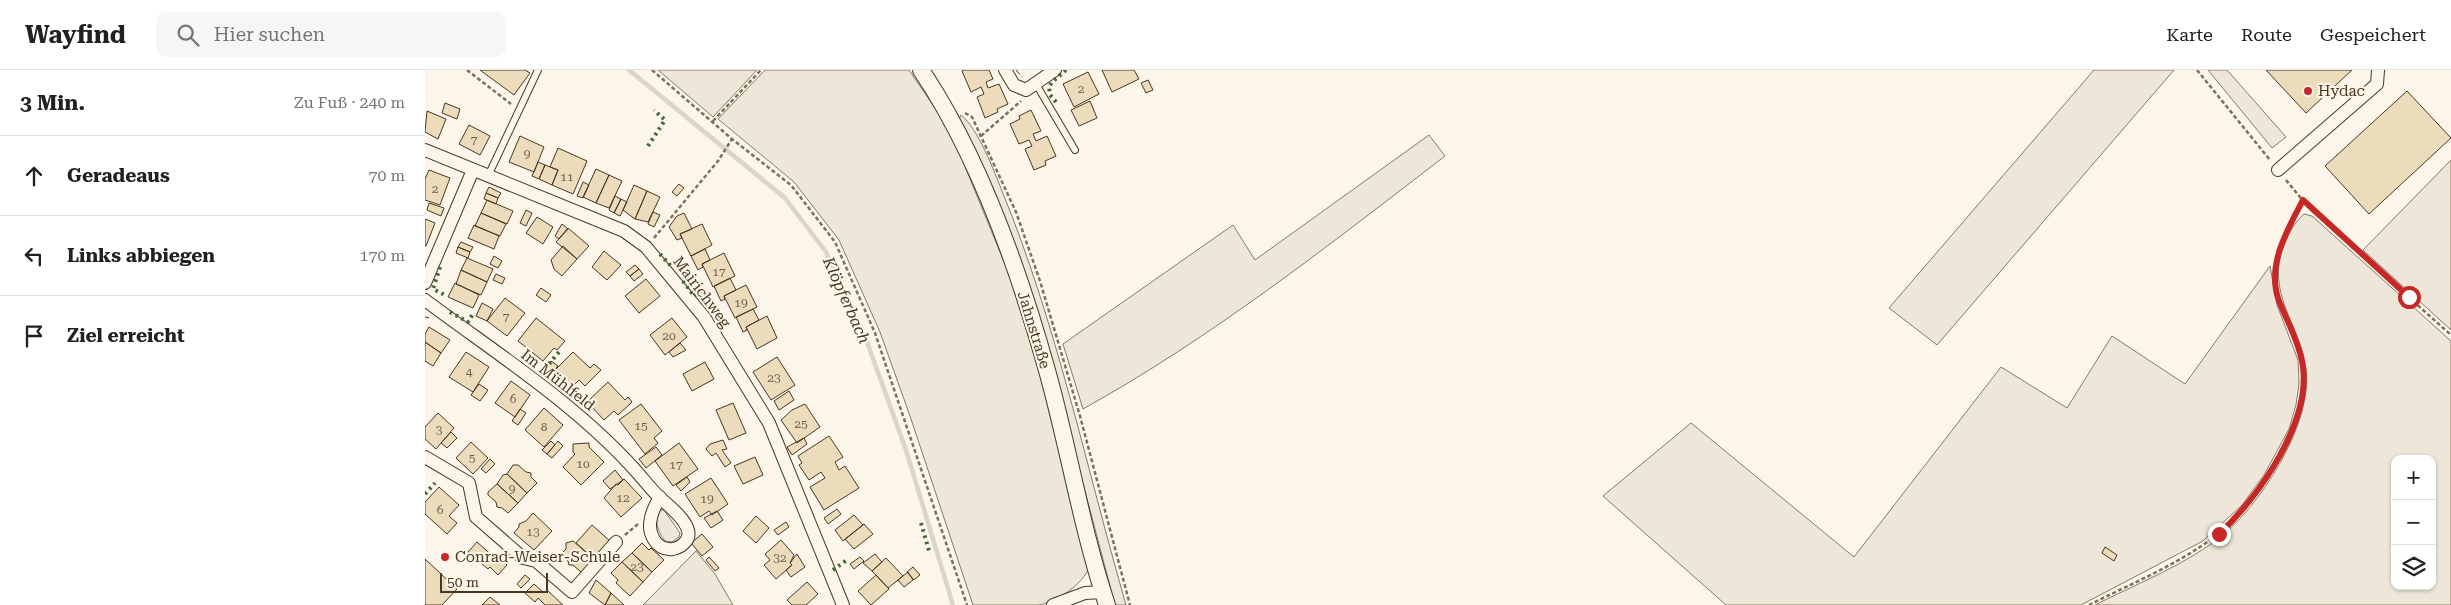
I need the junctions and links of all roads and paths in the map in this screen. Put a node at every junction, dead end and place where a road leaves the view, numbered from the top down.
1 (467, 70) edge
2 (538, 70) edge
3 (652, 70) edge
4 (761, 70) edge
5 (921, 70) edge
6 (1005, 70) edge
7 (1055, 70) edge
8 (2197, 70) edge
9 (2378, 70) edge
10 (1031, 88) junction
11 (519, 110) junction
12 (713, 121) junction
13 (981, 136) dead end
14 (732, 139) junction
15 (425, 150) edge
16 (1075, 150) dead end
17 (473, 170) junction
18 (2278, 170) junction
19 (488, 176) junction
20 (2303, 200) junction
21 (646, 247) junction
22 (425, 283) edge
23 (425, 300) edge
24 (2451, 335) edge
25 (425, 456) edge
26 (660, 497) junction
27 (651, 519) junction
28 (617, 542) joint
29 (1105, 599) edge
30 (843, 605) edge
31 (967, 605) edge
32 (1053, 605) edge
33 (2089, 605) edge

1 - 11 path
2 - 11 lane
3 - 12 path
4 - 12 path
5 - 29 street, Jahnstraße
6 - 10 street
7 - 10 street
8 - 18 path
9 - 18 street
10 - 13 path
10 - 16 lane
11 - 19 lane
12 - 14 path
14 - 21 path
14 - 31 path
15 - 17 street, Mairichweg
17 - 19 street, Mairichweg
17 - 22 street
18 - 20 path
19 - 21 street, Mairichweg
20 - 24 path
20 - 33 path
21 - 30 street, Mairichweg
23 - 26 street, Im Mühlfeld
25 - 28 street
26 - 27 street
26 - 27 street, Im Mühlfeld
27 - 28 path
29 - 32 street

